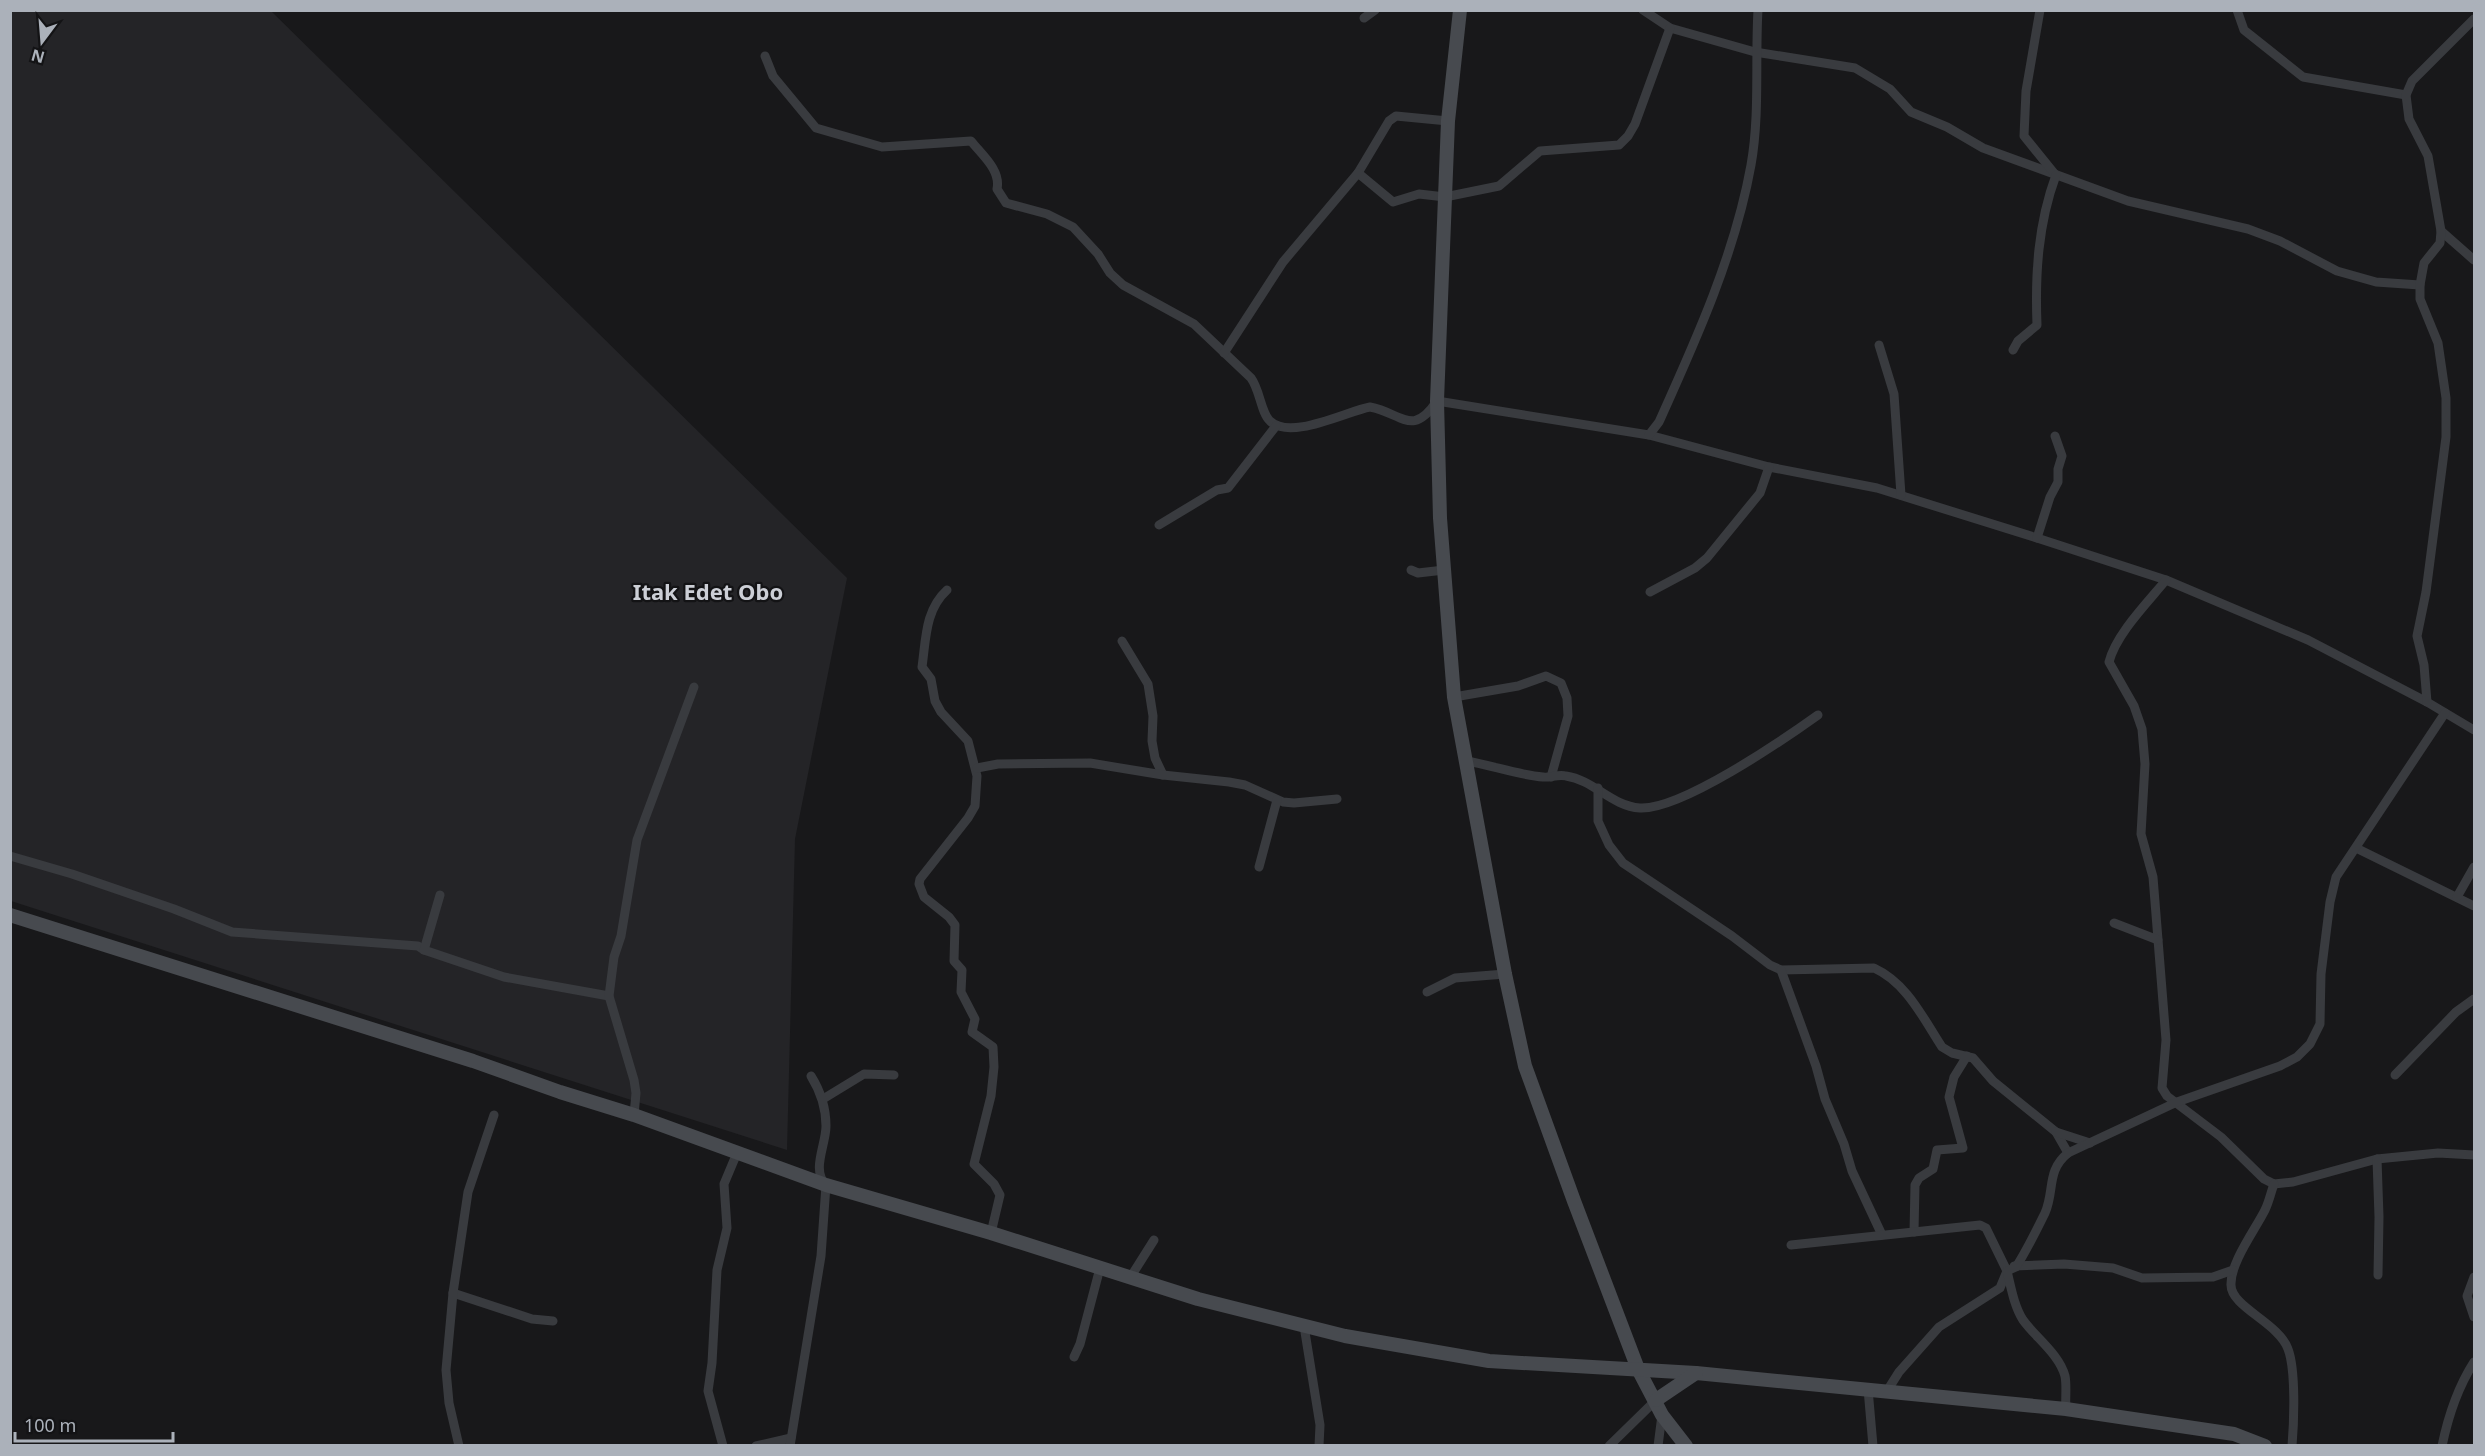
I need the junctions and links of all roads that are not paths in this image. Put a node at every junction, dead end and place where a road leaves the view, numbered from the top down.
1 (1375, 10) edge
2 (1460, 10) edge
3 (1643, 10) edge
4 (1758, 10) edge
5 (2040, 10) edge
6 (2237, 10) edge
7 (1364, 18) dead end
8 (2475, 19) edge
9 (1670, 28) junction
10 (1755, 52) junction
11 (765, 56) dead end
12 (2406, 95) junction
13 (1448, 121) junction
14 (1359, 173) junction
15 (2056, 175) junction
16 (1445, 198) junction
17 (2441, 231) junction
18 (2475, 260) edge
19 (2420, 285) junction
20 (1879, 345) dead end
21 (2013, 350) dead end
22 (1224, 353) junction
23 (1437, 401) junction
24 (1276, 426) junction
25 (1649, 435) junction
26 (2055, 436) dead end
27 (1769, 467) junction
28 (1901, 495) junction
29 (1159, 525) dead end
30 (2037, 538) junction
31 (1411, 570) dead end
32 (1444, 570) junction
33 (2166, 580) junction
34 (947, 590) dead end
35 (1650, 592) dead end
36 (1122, 641) dead end
37 (694, 687) dead end
38 (1454, 697) junction
39 (2427, 702) junction
40 (2445, 713) junction
41 (1818, 715) dead end
42 (2475, 730) edge
43 (1466, 761) junction
44 (977, 768) junction
45 (1163, 775) junction
46 (1551, 777) junction
47 (1598, 788) junction
48 (1337, 799) dead end
49 (1277, 800) junction
50 (2356, 848) junction
51 (10, 856) edge
52 (1259, 867) dead end
53 (2475, 867) edge
54 (440, 894) dead end
55 (2457, 897) junction
56 (2475, 906) edge
57 (10, 915) edge
58 (2114, 923) dead end
59 (2158, 940) junction
60 (424, 950) junction
61 (1781, 970) junction
62 (1505, 974) junction
63 (1427, 992) dead end
64 (609, 996) junction
65 (2475, 999) edge
66 (1967, 1056) junction
67 (894, 1075) dead end
68 (2395, 1075) dead end
69 (811, 1076) dead end
70 (823, 1099) junction
71 (2177, 1102) junction
72 (494, 1115) dead end
73 (634, 1115) junction
74 (2056, 1132) junction
75 (2090, 1143) junction
76 (737, 1153) junction
77 (2068, 1153) junction
78 (2475, 1155) edge
79 (2377, 1159) junction
80 (2274, 1184) junction
81 (826, 1185) junction
82 (1914, 1232) junction
83 (991, 1233) junction
84 (1882, 1235) junction
85 (1154, 1240) dead end
86 (1791, 1245) dead end
87 (1100, 1268) junction
88 (2012, 1269) junction
89 (2233, 1270) junction
90 (2224, 1275) junction
91 (2378, 1275) dead end
92 (2475, 1277) edge
93 (1130, 1278) junction
94 (2230, 1286) junction
95 (453, 1293) junction
96 (2475, 1317) edge
97 (553, 1321) dead end
98 (1304, 1326) junction
99 (1074, 1357) dead end
100 (2475, 1362) edge
101 (1638, 1369) junction
102 (1696, 1373) junction
103 (1868, 1389) junction
104 (1887, 1391) junction
105 (1656, 1400) junction
106 (2066, 1409) junction
107 (1662, 1415) junction
108 (790, 1442) edge
109 (459, 1446) edge
110 (723, 1446) edge
111 (756, 1446) edge
112 (1319, 1446) edge
113 (1610, 1446) edge
114 (1658, 1446) edge
115 (1686, 1446) edge
116 (1873, 1446) edge
117 (2265, 1446) edge
118 (2292, 1446) edge
119 (2442, 1446) edge

1 - 7 street
2 - 13 street
3 - 9 street
4 - 10 street
5 - 15 street
6 - 12 street
8 - 12 street
9 - 10 street
9 - 16 street
10 - 15 street
10 - 25 street
11 - 22 street
12 - 17 street
13 - 14 street
13 - 16 street
14 - 16 street
14 - 22 street
15 - 19 street
15 - 21 street
16 - 23 street
17 - 18 street
17 - 19 street
19 - 39 street
20 - 28 street
22 - 24 street
23 - 24 street
23 - 25 street
23 - 32 street
24 - 29 street
25 - 27 street
26 - 30 street
27 - 28 street
27 - 35 street
28 - 30 street
30 - 33 street
31 - 32 street
32 - 38 street
33 - 39 street
33 - 59 street
34 - 44 street
36 - 45 street
37 - 64 street
38 - 43 street
38 - 46 street
39 - 40 street
40 - 42 street
40 - 50 street
41 - 47 street
43 - 46 street
43 - 62 street
44 - 45 street
44 - 83 street
45 - 49 street
46 - 47 street
47 - 61 street
48 - 49 street
49 - 52 street
50 - 55 street
50 - 71 street
51 - 60 street
53 - 55 street
54 - 60 street
55 - 56 street
57 - 73 street
58 - 59 street
59 - 71 street
60 - 64 street
61 - 66 street
61 - 84 street
62 - 63 street
62 - 101 street
64 - 73 street
65 - 68 street
66 - 74 street
66 - 82 street
67 - 70 street
69 - 70 street
70 - 81 street
71 - 75 street
71 - 80 street
72 - 95 street
73 - 76 street
74 - 75 street
74 - 77 street
75 - 77 street
76 - 81 street
76 - 110 street
77 - 88 street
78 - 79 street
79 - 80 street
79 - 91 street
80 - 89 street
81 - 83 street
81 - 108 street
82 - 84 street
82 - 88 street
83 - 87 street
84 - 86 street
85 - 93 street
87 - 93 street
87 - 99 street
88 - 90 street
88 - 104 street
88 - 106 street
89 - 90 street
89 - 94 street
90 - 94 street
92 - 96 street
93 - 98 street
94 - 118 street
95 - 97 street
95 - 109 street
98 - 101 street
98 - 112 street
100 - 119 street
101 - 102 street
101 - 105 street
102 - 103 street
102 - 105 street
103 - 104 street
103 - 116 street
104 - 106 street
105 - 107 street
105 - 113 street
106 - 117 street
107 - 114 street
107 - 115 street
108 - 111 street

